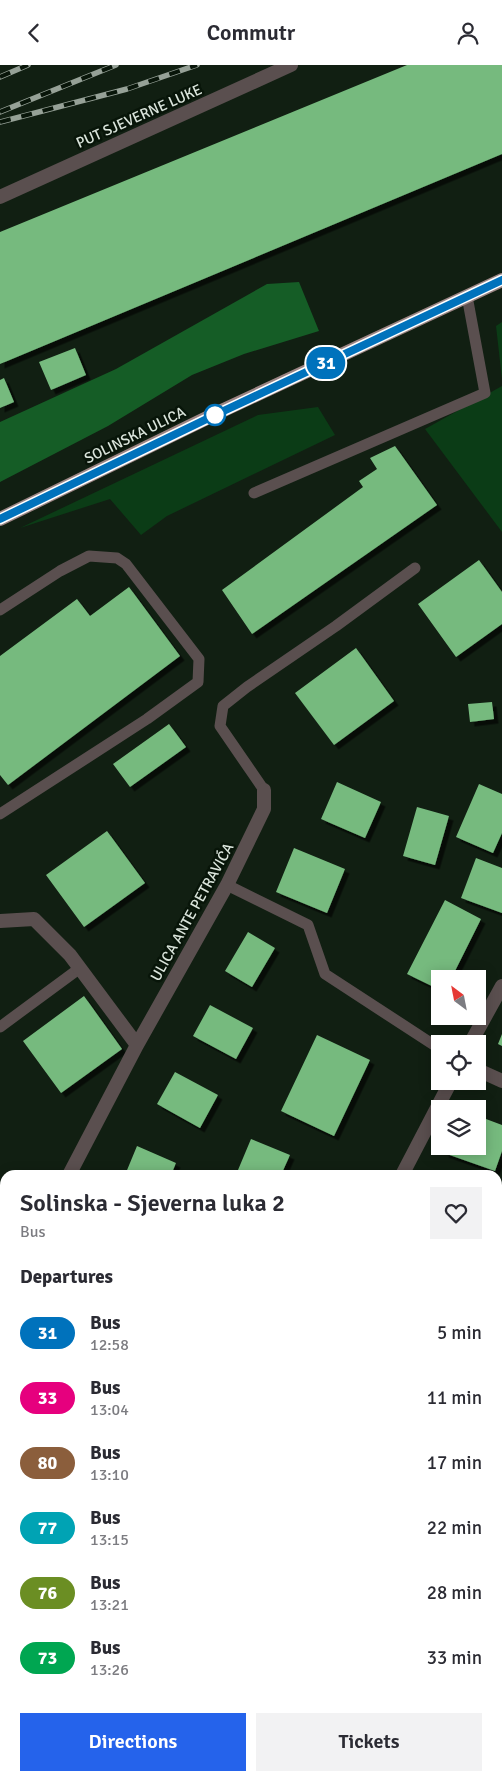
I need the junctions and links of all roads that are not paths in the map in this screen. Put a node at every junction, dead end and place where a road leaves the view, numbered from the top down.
1 (291, 65) edge
2 (0, 197) edge
3 (502, 280) edge
4 (468, 296) junction
5 (254, 493) dead end
6 (0, 519) edge
7 (415, 568) dead end
8 (0, 610) edge
9 (264, 790) joint
10 (0, 814) edge
11 (227, 885) junction
12 (0, 921) edge
13 (80, 968) junction
14 (502, 986) edge
15 (0, 1027) edge
16 (475, 1035) edge
17 (431, 1043) edge
18 (137, 1045) junction
19 (486, 1074) edge
20 (502, 1081) edge
21 (445, 1090) edge
22 (72, 1170) edge
23 (405, 1170) edge

1 - 2 street, PUT SJEVERNE LUKE
3 - 4 main road, SOLINSKA ULICA
4 - 5 lane
4 - 6 main road, SOLINSKA ULICA
7 - 9 lane
8 - 10 lane
9 - 11 street, ULICA ANTE PETRAVIĆA
11 - 17 lane
11 - 18 street, ULICA ANTE PETRAVIĆA
12 - 13 street
13 - 15 lane
13 - 18 street
14 - 16 street
18 - 22 street, ULICA ANTE PETRAVIĆA
19 - 20 street
21 - 23 street

